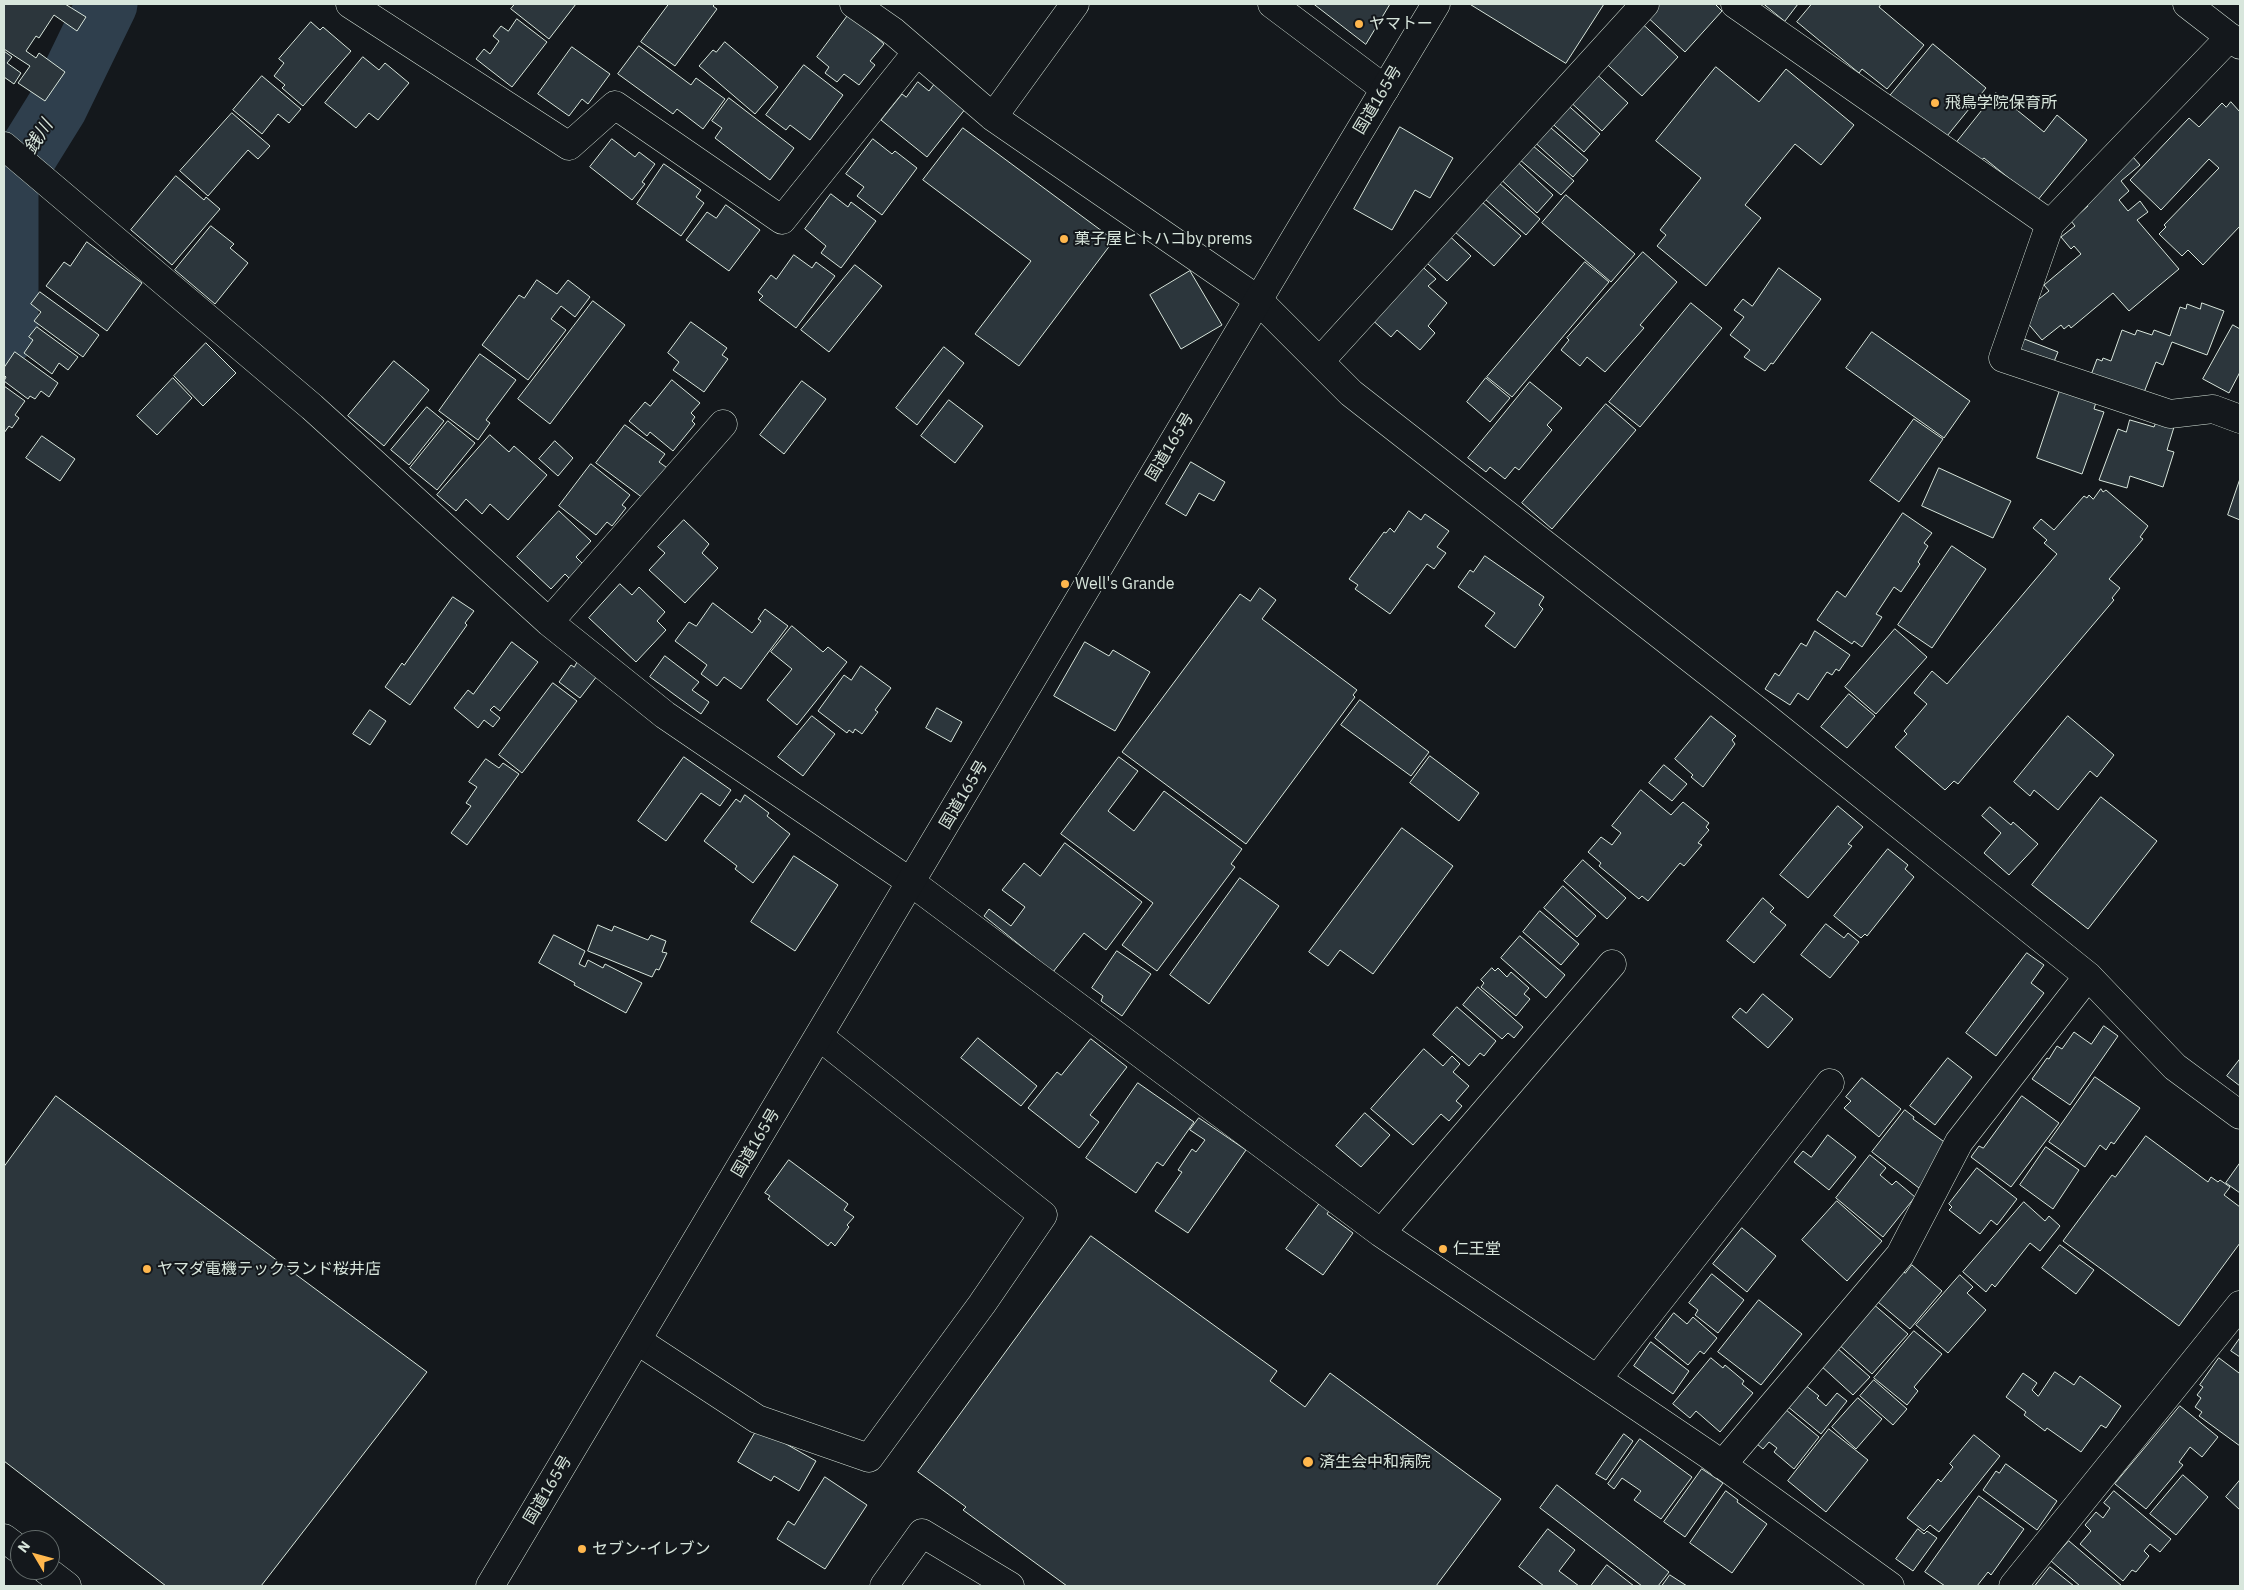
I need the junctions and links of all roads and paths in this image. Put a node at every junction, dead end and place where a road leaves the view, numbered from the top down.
1 (350, 4) edge
2 (854, 4) edge
3 (1075, 4) edge
4 (1272, 4) edge
5 (1436, 4) edge
6 (1645, 4) edge
7 (1735, 4) edge
8 (2187, 4) edge
9 (2235, 41) edge
10 (917, 52) junction
11 (1385, 89) junction
12 (993, 117) junction
13 (8, 149) edge
14 (2050, 224) junction
15 (1257, 299) junction
16 (1320, 361) junction
17 (2240, 419) edge
18 (723, 424) dead end
19 (549, 622) junction
20 (912, 882) junction
21 (1612, 964) dead end
22 (2088, 976) junction
23 (820, 1037) junction
24 (1830, 1083) dead end
25 (2240, 1115) edge
26 (1381, 1233) junction
27 (2240, 1305) edge
28 (638, 1341) junction
29 (1598, 1378) junction
30 (1722, 1465) junction
31 (490, 1586) edge
32 (884, 1586) edge
33 (1008, 1586) edge
34 (1890, 1586) edge
35 (2013, 1586) edge

1 - 10 main road
2 - 10 main road
3 - 12 main road
4 - 11 main road
5 - 11 main road, 国道165号
6 - 16 main road
7 - 14 main road
8 - 9 main road
9 - 14 main road
10 - 12 main road
11 - 15 main road, 国道165号
12 - 15 main road
13 - 19 main road
14 - 17 main road
15 - 16 main road
15 - 20 main road, 国道165号
16 - 22 main road
18 - 19 main road
19 - 20 main road
20 - 23 main road, 国道165号
20 - 26 main road
21 - 26 main road
22 - 25 main road
22 - 30 main road
23 - 28 main road, 国道165号
23 - 28 main road
24 - 29 main road
26 - 29 main road
27 - 35 main road
28 - 31 main road, 国道165号
29 - 30 main road
30 - 34 main road
32 - 33 main road

